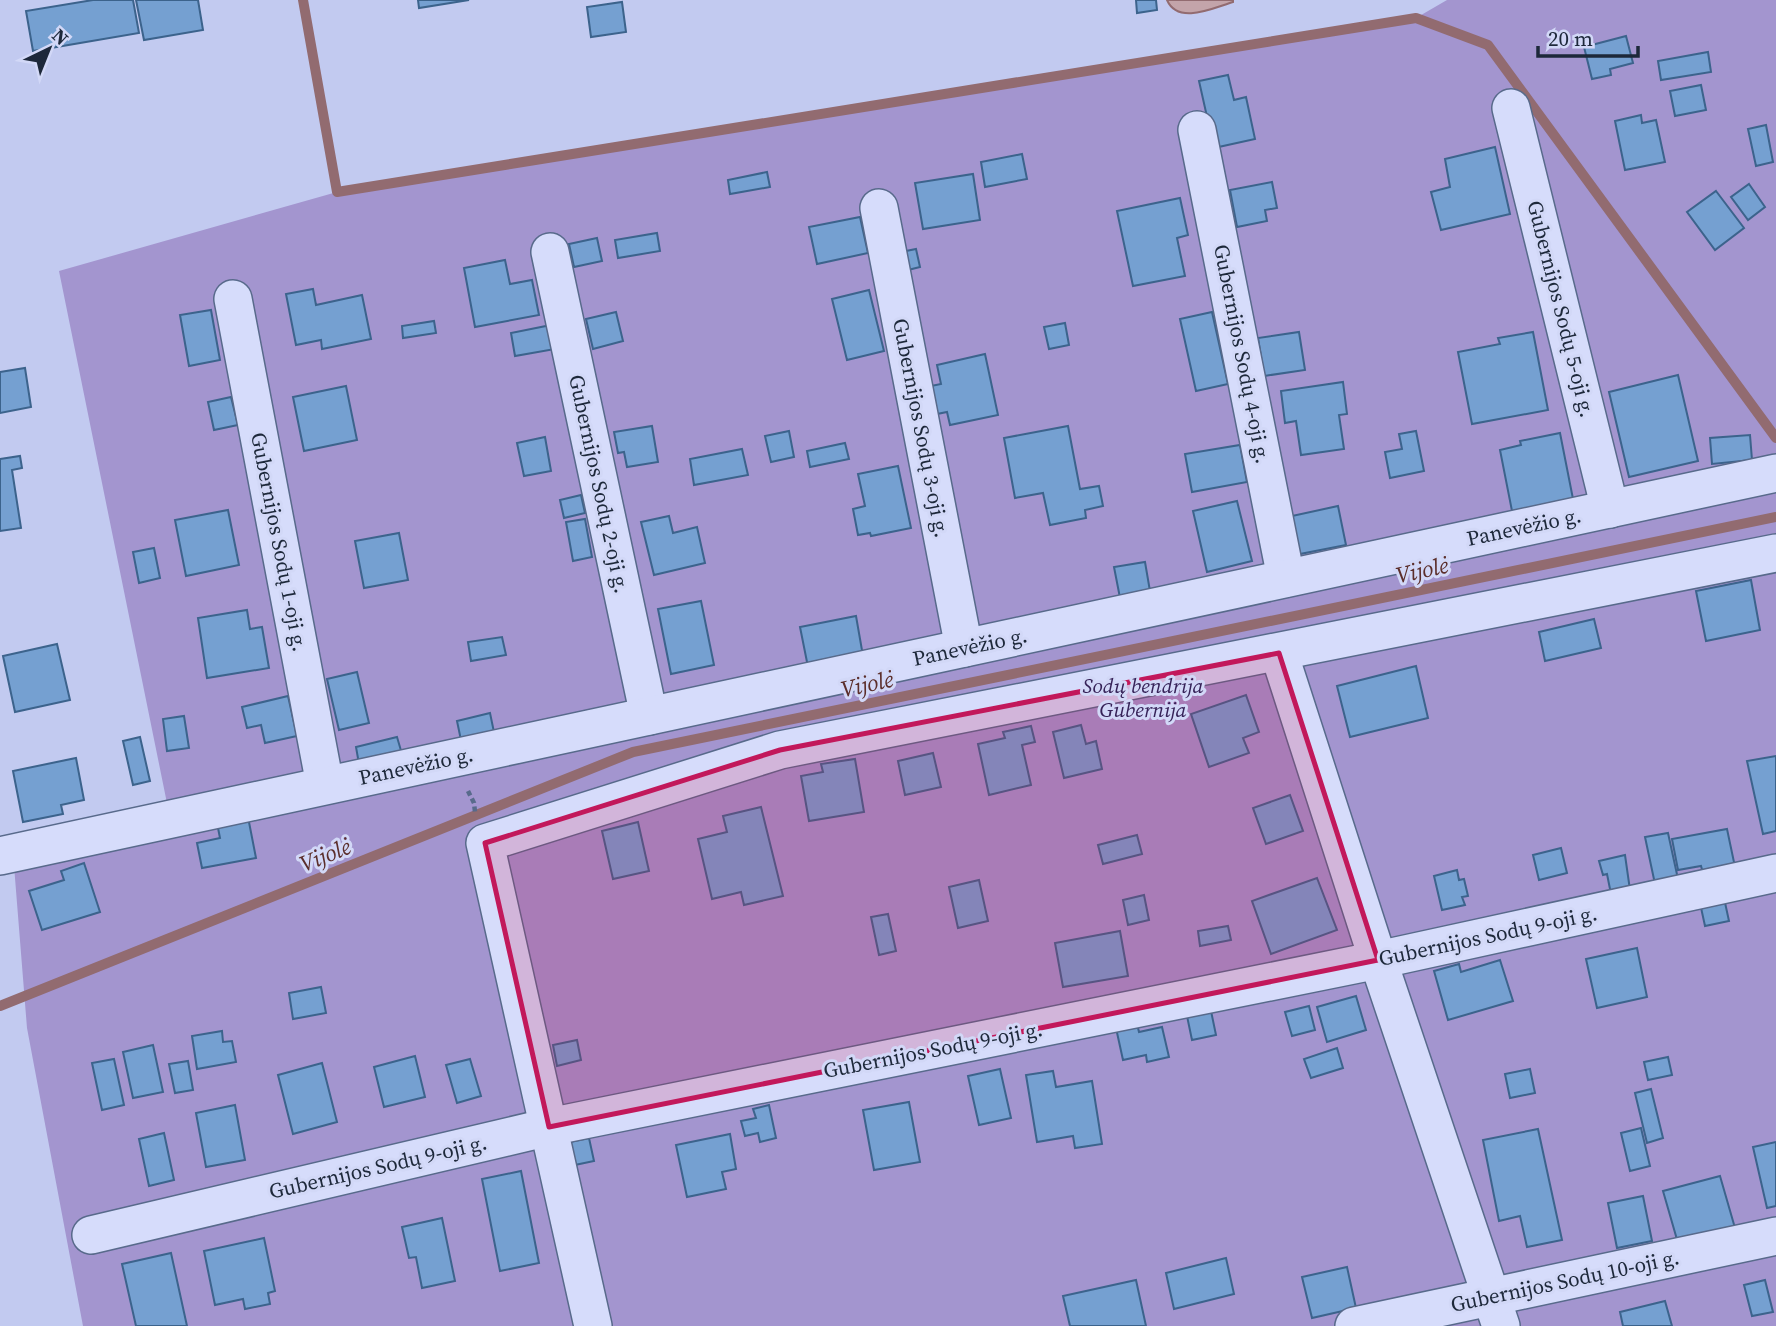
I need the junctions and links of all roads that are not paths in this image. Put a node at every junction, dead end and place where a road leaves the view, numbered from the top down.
1 (1511, 108) dead end
2 (1197, 130) dead end
3 (879, 208) dead end
4 (550, 252) dead end
5 (233, 299) dead end
6 (1776, 473) edge
7 (1610, 509) junction
8 (1776, 553) edge
9 (1286, 579) junction
10 (964, 648) junction
11 (1279, 653) junction
12 (649, 716) junction
13 (325, 785) junction
14 (0, 856) edge
15 (1776, 873) edge
16 (1378, 960) junction
17 (549, 1127) junction
18 (91, 1235) dead end
19 (1776, 1236) edge
20 (1497, 1311) edge
21 (593, 1326) edge
22 (1353, 1326) edge

1 - 7 street, Gubernijos Sodų 5-oji g.
2 - 9 street, Gubernijos Sodų 4-oji g.
3 - 10 street, Gubernijos Sodų 3-oji g.
4 - 12 street, Gubernijos Sodų 2-oji g.
5 - 13 street, Gubernijos Sodų 1-oji g.
6 - 7 street, Panevėžio g.
7 - 9 street, Panevėžio g.
8 - 11 street
9 - 10 street, Panevėžio g.
10 - 12 street, Panevėžio g.
11 - 16 street
11 - 17 street
12 - 13 street, Panevėžio g.
13 - 14 street, Panevėžio g.
15 - 16 street, Gubernijos Sodų 9-oji g.
16 - 17 street, Gubernijos Sodų 9-oji g.
16 - 20 street
17 - 18 street, Gubernijos Sodų 9-oji g.
17 - 21 street
19 - 20 street, Gubernijos Sodų 10-oji g.
20 - 22 street, Gubernijos Sodų 10-oji g.

